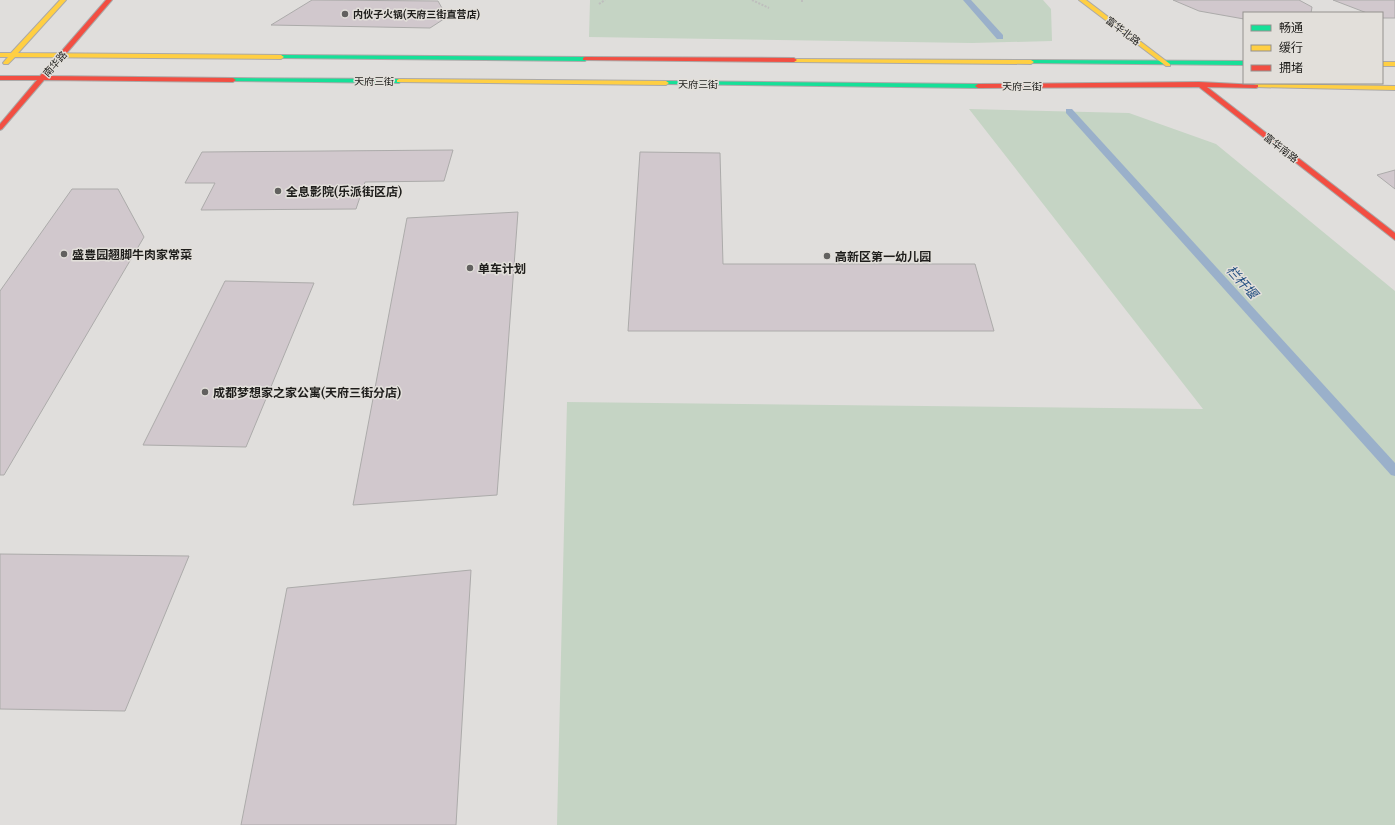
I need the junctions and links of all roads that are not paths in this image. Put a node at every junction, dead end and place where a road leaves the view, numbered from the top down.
1 (63, 0) edge
2 (109, 0) edge
3 (1082, 0) edge
4 (0, 55) edge
5 (12, 55) junction
6 (62, 56) junction
7 (1164, 63) junction
8 (1243, 63) edge
9 (1383, 64) edge
10 (1395, 64) edge
11 (0, 70) edge
12 (0, 78) edge
13 (42, 79) junction
14 (1200, 85) junction
15 (1395, 88) edge
16 (0, 128) edge
17 (1395, 237) edge

1 - 5 street
2 - 6 street, 南华路
3 - 7 street, 富华北路
4 - 5 street, 天府三街
5 - 6 street, 天府三街
5 - 11 street
6 - 7 street, 天府三街
6 - 13 street, 南华路
7 - 8 street, 天府三街
7 - 14 street, 富华南路
9 - 10 street
12 - 13 street, 天府三街
13 - 14 street, 天府三街
13 - 16 street, 南华路
14 - 15 street, 天府三街
14 - 17 street, 富华南路

